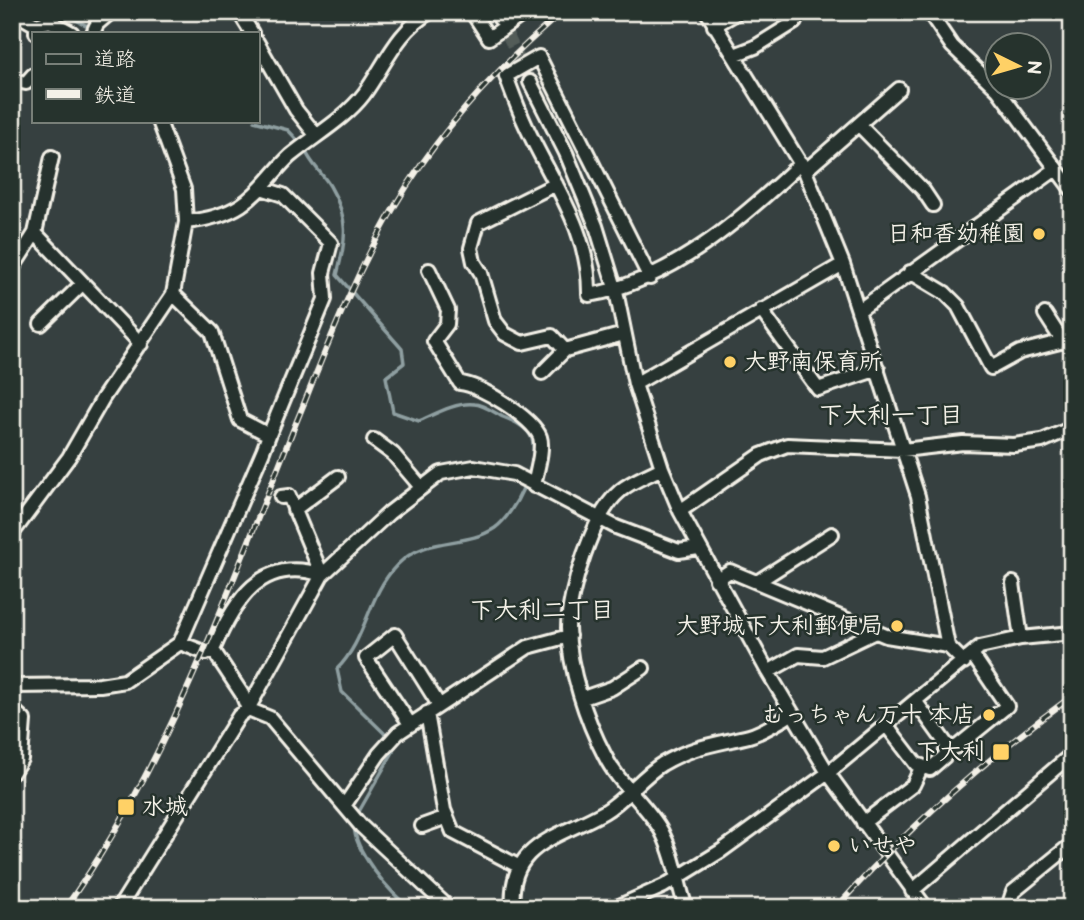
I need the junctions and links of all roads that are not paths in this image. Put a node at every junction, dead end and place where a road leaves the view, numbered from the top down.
1 (13, 12) edge
2 (111, 12) edge
3 (239, 12) edge
4 (430, 12) edge
5 (472, 12) edge
6 (707, 12) edge
7 (738, 12) edge
8 (524, 13) edge
9 (934, 14) edge
10 (48, 17) edge
11 (795, 22) dead end
12 (715, 26) junction
13 (36, 29) edge
14 (95, 29) edge
15 (70, 32) edge
16 (251, 32) edge
17 (259, 45) edge
18 (734, 55) junction
19 (32, 76) edge
20 (12, 80) edge
21 (530, 82) tunnel mouth
22 (900, 89) dead end
23 (159, 122) edge
24 (859, 125) junction
25 (316, 135) junction
26 (52, 157) dead end
27 (803, 167) junction
28 (1056, 169) junction
29 (556, 184) junction
30 (261, 188) junction
31 (1072, 190) edge
32 (933, 205) dead end
33 (186, 222) junction
34 (35, 233) junction
35 (843, 264) junction
36 (12, 269) edge
37 (429, 270) dead end
38 (909, 272) junction
39 (650, 278) junction
40 (82, 285) junction
41 (616, 291) junction
42 (173, 294) junction
43 (761, 310) junction
44 (858, 311) junction
45 (1045, 314) dead end
46 (41, 324) dead end
47 (624, 334) junction
48 (1067, 340) edge
49 (141, 344) junction
50 (565, 350) junction
51 (878, 369) junction
52 (542, 373) dead end
53 (635, 384) junction
54 (1072, 428) edge
55 (269, 435) junction
56 (374, 440) dead end
57 (903, 450) junction
58 (662, 468) junction
59 (338, 477) dead end
60 (534, 486) junction
61 (421, 487) junction
62 (281, 497) dead end
63 (294, 510) junction
64 (680, 511) junction
65 (598, 519) junction
66 (12, 534) edge
67 (832, 534) dead end
68 (698, 548) junction
69 (322, 575) junction
70 (716, 580) junction
71 (757, 582) junction
72 (1013, 583) dead end
73 (875, 632) junction
74 (1072, 633) edge
75 (569, 636) junction
76 (1021, 638) junction
77 (180, 643) junction
78 (948, 646) junction
79 (213, 650) junction
80 (968, 658) junction
81 (643, 668) dead end
82 (768, 672) junction
83 (12, 686) edge
84 (583, 698) junction
85 (916, 702) junction
86 (439, 705) junction
87 (12, 709) edge
88 (248, 709) junction
89 (427, 713) junction
90 (792, 714) junction
91 (410, 724) junction
92 (887, 726) junction
93 (948, 749) junction
94 (1072, 754) edge
95 (921, 768) junction
96 (12, 773) edge
97 (828, 773) junction
98 (631, 792) junction
99 (346, 808) junction
100 (447, 817) junction
101 (863, 822) junction
102 (422, 826) dead end
103 (1072, 844) edge
104 (519, 866) junction
105 (680, 876) junction
106 (912, 891) junction
107 (119, 908) edge
108 (449, 908) edge
109 (513, 908) edge
110 (615, 908) edge
111 (686, 908) edge
112 (926, 908) edge
113 (1015, 908) edge

1 - 13 street
2 - 14 street
3 - 16 street
4 - 25 street
5 - 8 street
6 - 12 street
7 - 12 street
9 - 28 street
10 - 13 street
10 - 15 street
11 - 18 street
12 - 18 street
17 - 25 street
18 - 27 street
19 - 20 street
21 - 41 street
22 - 24 street
23 - 33 street
24 - 27 street
24 - 32 street
25 - 30 street
26 - 34 street
27 - 35 street
27 - 39 street
28 - 31 street
28 - 38 street
29 - 39 street
29 - 41 street
29 - 50 street
30 - 33 street
30 - 55 street
33 - 42 street
34 - 36 street
34 - 40 street
35 - 43 street
35 - 44 street
37 - 60 street
38 - 44 street
38 - 48 street
39 - 41 street
40 - 46 street
40 - 49 street
41 - 47 street
42 - 49 street
42 - 55 street
43 - 51 street
43 - 53 street
44 - 51 street
45 - 48 street
47 - 50 street
47 - 53 street
49 - 66 street
50 - 52 street
51 - 57 street
53 - 58 street
54 - 57 street
55 - 77 street
56 - 61 street
57 - 64 street
57 - 78 street
58 - 64 street
58 - 65 street
59 - 63 street
60 - 61 street
60 - 65 street
61 - 69 street
62 - 63 street
63 - 69 street
64 - 68 street
65 - 68 street
65 - 75 street
67 - 71 street
68 - 70 street
69 - 79 street
69 - 88 street
70 - 71 street
70 - 82 street
71 - 73 street
72 - 76 street
73 - 78 street
73 - 82 street
74 - 76 street
75 - 84 street
75 - 86 street
76 - 80 street
77 - 79 street
77 - 83 street
78 - 80 street
79 - 88 street
80 - 85 street
80 - 93 street
81 - 84 street
82 - 90 street
84 - 98 street
85 - 92 street
85 - 93 street
86 - 89 street
86 - 91 street
87 - 96 street
88 - 99 street
88 - 107 street
89 - 91 street
89 - 100 street
90 - 97 street
90 - 98 street
91 - 99 street
92 - 95 street
92 - 97 street
93 - 95 street
94 - 106 street
95 - 101 street
97 - 101 street
97 - 105 street
98 - 104 street
98 - 105 street
99 - 108 street
100 - 102 street
100 - 104 street
101 - 106 street
103 - 113 street
104 - 109 street
105 - 110 street
105 - 111 street
106 - 112 street

